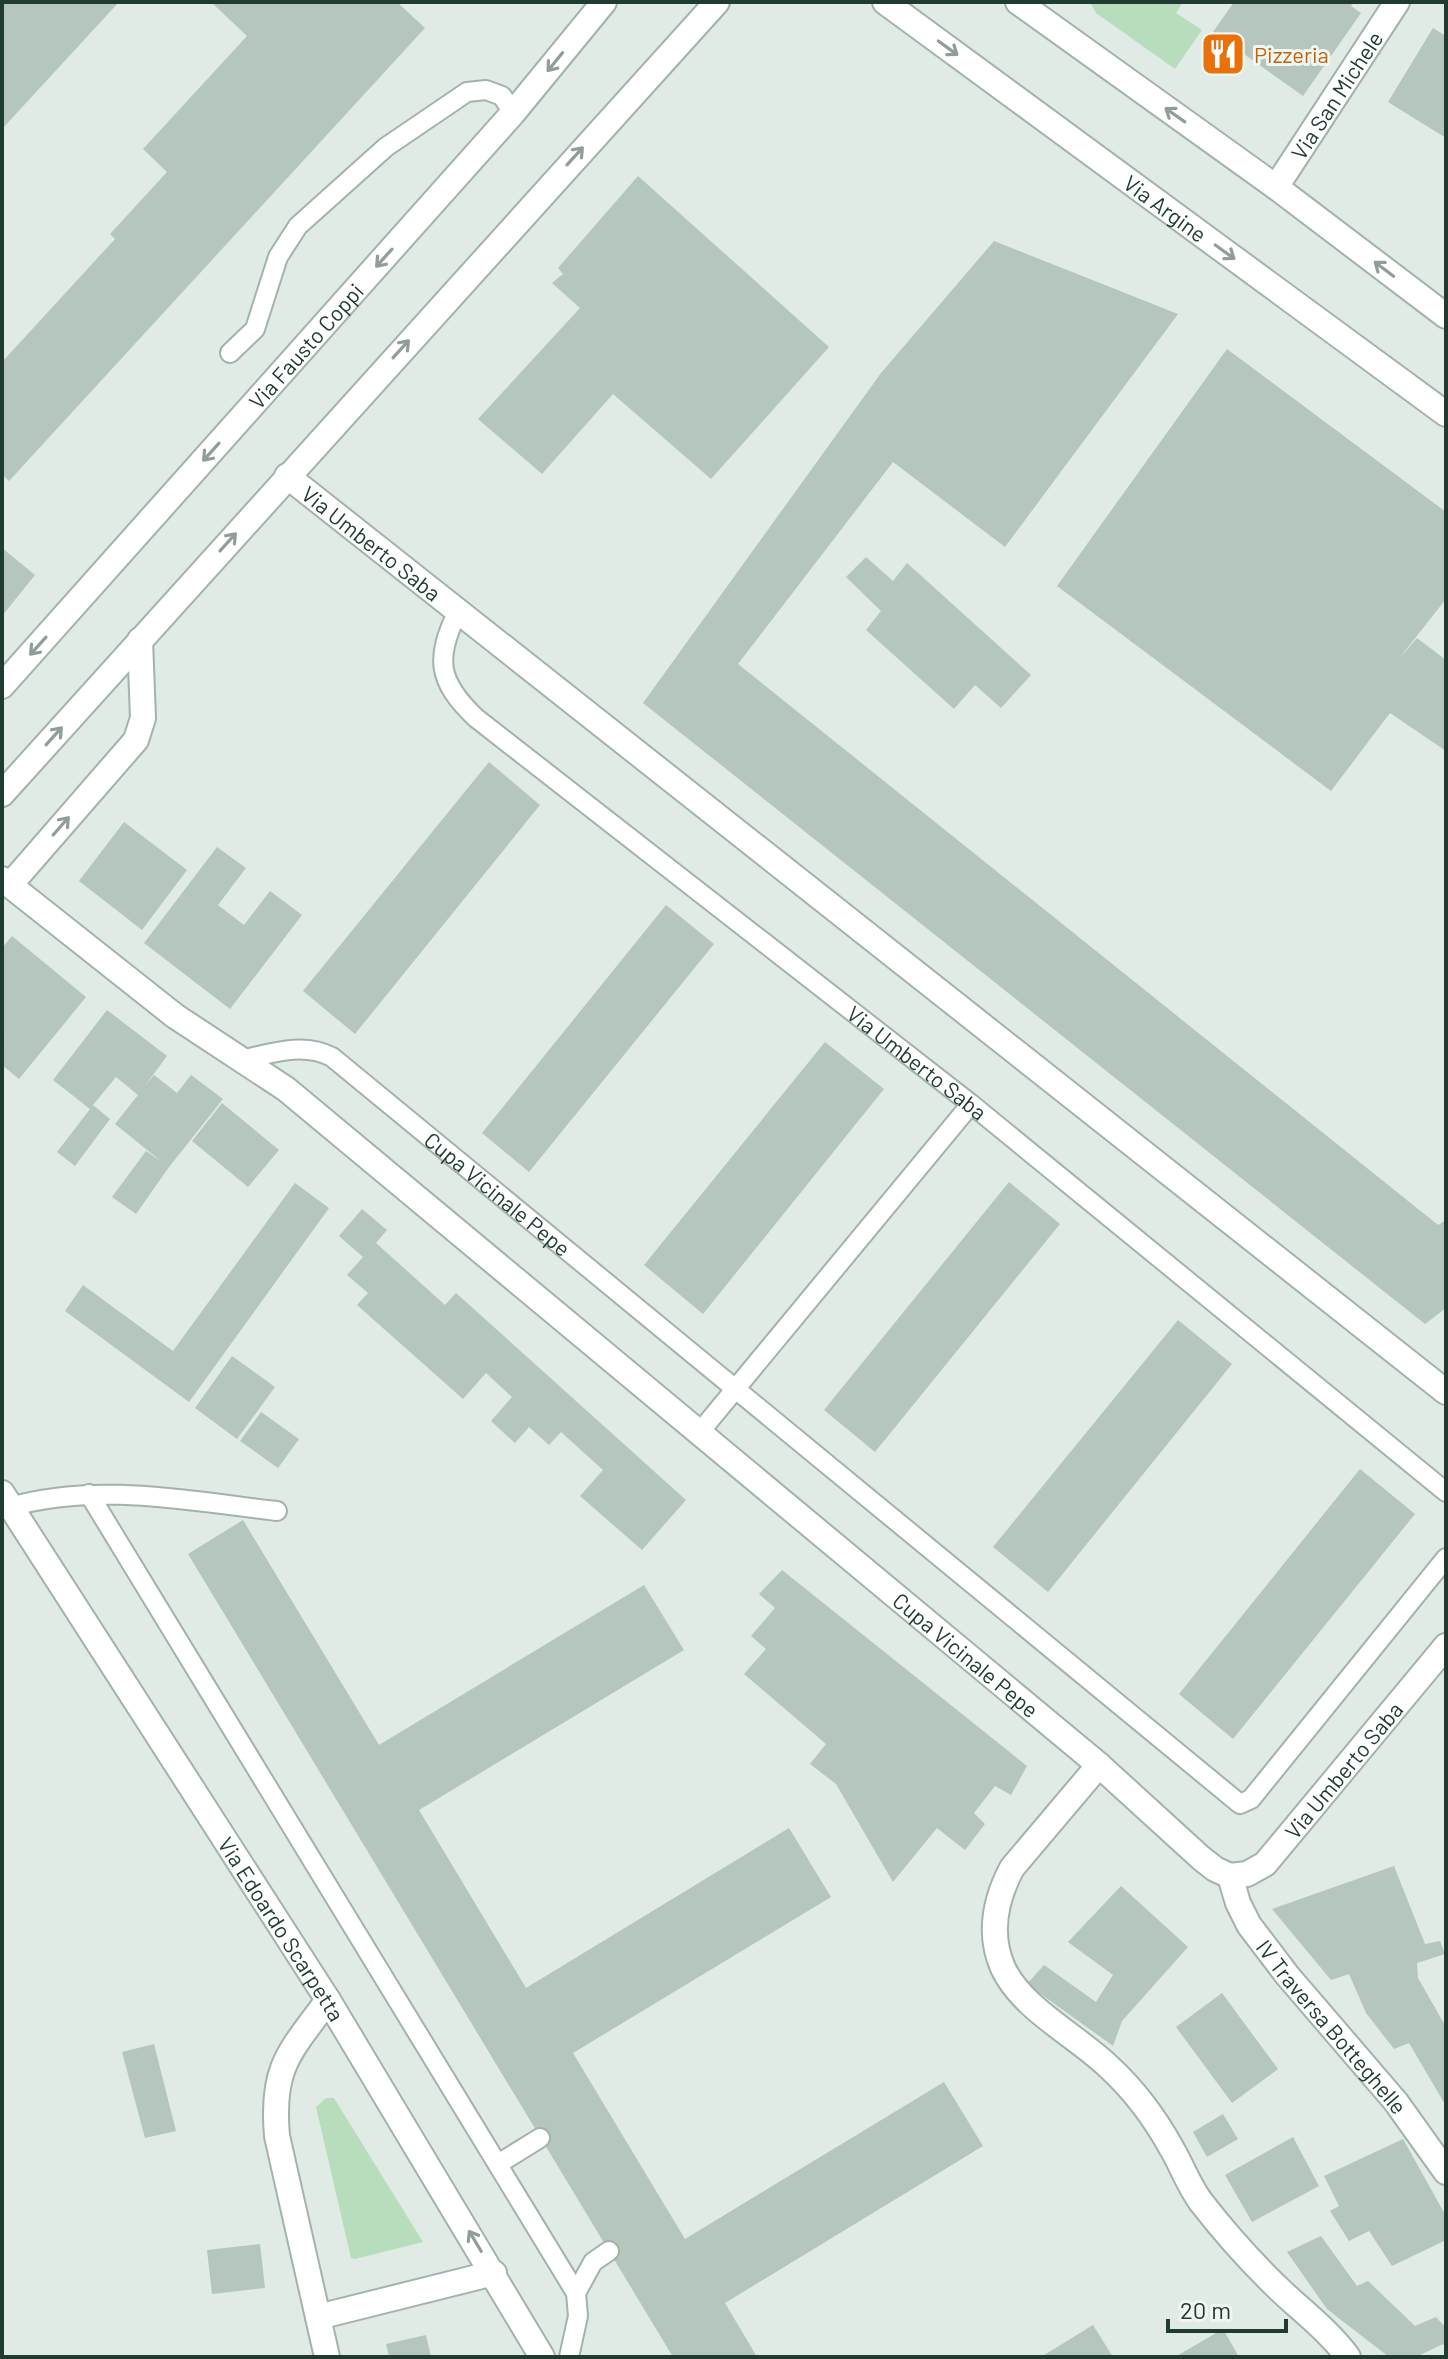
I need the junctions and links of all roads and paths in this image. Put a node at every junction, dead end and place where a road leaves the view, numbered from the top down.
1 (604, 2) edge
2 (717, 2) edge
3 (885, 2) edge
4 (1018, 2) edge
5 (1397, 2) edge
6 (513, 113) junction
7 (1276, 187) junction
8 (1446, 316) edge
9 (230, 353) dead end
10 (1446, 414) edge
11 (287, 476) junction
12 (458, 611) junction
13 (140, 640) junction
14 (2, 686) edge
15 (2, 794) edge
16 (6, 882) edge
17 (241, 1060) junction
18 (971, 1104) junction
19 (735, 1389) junction
20 (1446, 1392) edge
21 (699, 1433) junction
22 (1446, 1492) edge
23 (89, 1494) junction
24 (5, 1503) edge
25 (277, 1511) dead end
26 (1446, 1558) edge
27 (1446, 1646) edge
28 (1099, 1765) junction
29 (1230, 1876) junction
30 (328, 2000) junction
31 (540, 2138) dead end
32 (498, 2164) junction
33 (1446, 2172) edge
34 (609, 2251) dead end
35 (494, 2273) junction
36 (576, 2293) junction
37 (318, 2317) junction
38 (327, 2357) edge
39 (542, 2357) edge
40 (569, 2357) edge
41 (1348, 2357) edge

1 -> 6 street, Via Fausto Coppi
11 -> 2 street
3 -> 10 street, Via Argine
7 -> 4 street
5 - 7 street, Via San Michele
6 - 9 lane
6 -> 14 street, Via Fausto Coppi
8 -> 7 street
11 - 12 street, Via Umberto Saba
13 -> 11 street
12 - 18 lane, Via Umberto Saba
12 - 20 street, Via Umberto Saba
15 -> 13 street
16 -> 13 street
16 - 17 street, Cupa Vicinale Pepe
17 - 19 lane, Cupa Vicinale Pepe
17 - 21 street, Cupa Vicinale Pepe
18 - 19 lane
18 - 22 lane, Via Umberto Saba
19 - 21 lane
19 - 26 lane, Cupa Vicinale Pepe
21 - 28 street, Cupa Vicinale Pepe
23 - 24 lane, Via Edoardo Scarpetta
23 - 25 lane, Via Edoardo Scarpetta
23 - 32 lane
24 - 30 street, Via Edoardo Scarpetta
27 - 29 street, Via Umberto Saba
28 - 29 street, Cupa Vicinale Pepe
28 - 41 street
29 - 33 street, IV Traversa Botteghelle
35 -> 30 street, Via Edoardo Scarpetta
30 - 37 street
31 - 32 lane
32 - 36 lane
34 - 36 lane
35 - 37 street
35 - 39 street, Via Edoardo Scarpetta
36 - 40 lane
37 - 38 street

